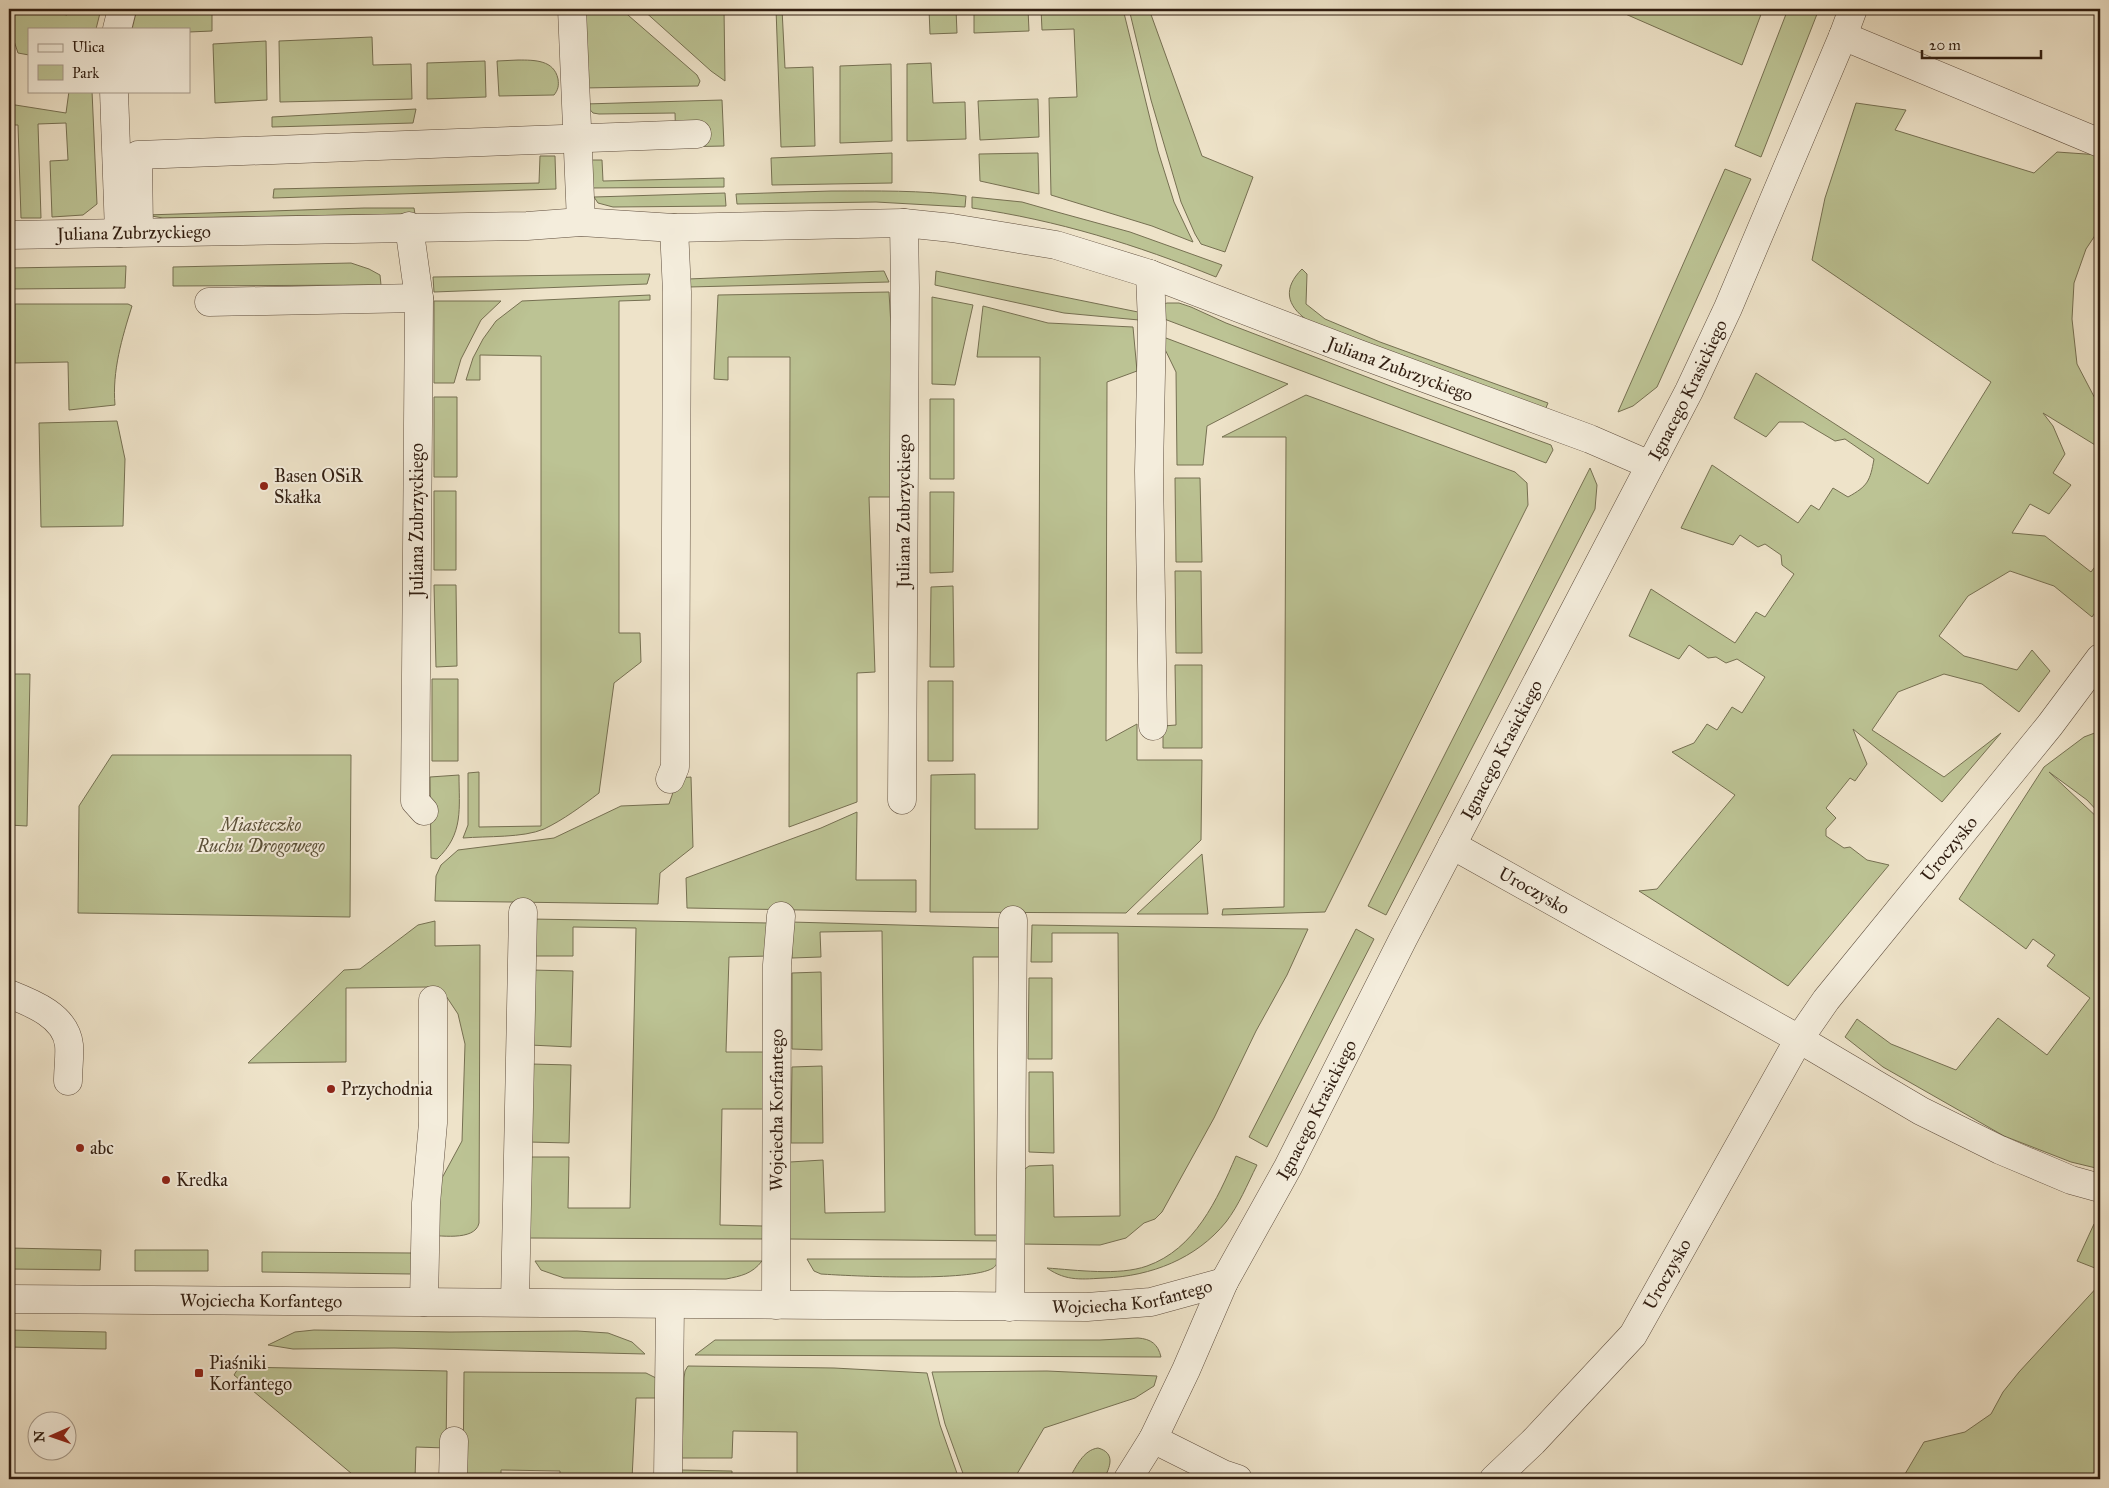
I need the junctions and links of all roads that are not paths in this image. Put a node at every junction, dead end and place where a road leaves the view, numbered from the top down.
1 (122, 9) edge
2 (572, 9) edge
3 (1853, 9) edge
4 (117, 28) edge
5 (1843, 36) junction
6 (114, 92) edge
7 (697, 134) dead end
8 (577, 138) junction
9 (2100, 143) edge
10 (581, 222) junction
11 (904, 223) junction
12 (408, 226) junction
13 (674, 228) junction
14 (129, 233) junction
15 (9, 235) edge
16 (1150, 274) junction
17 (419, 298) junction
18 (209, 302) dead end
19 (1650, 465) junction
20 (2100, 658) edge
21 (1152, 726) dead end
22 (670, 779) dead end
23 (902, 800) dead end
24 (424, 811) dead end
25 (1452, 845) junction
26 (522, 912) dead end
27 (781, 916) dead end
28 (1013, 920) dead end
29 (9, 994) edge
30 (433, 1000) dead end
31 (1799, 1040) junction
32 (68, 1080) dead end
33 (2100, 1188) edge
34 (1224, 1282) junction
35 (9, 1299) edge
36 (424, 1302) junction
37 (515, 1302) junction
38 (670, 1305) junction
39 (776, 1305) junction
40 (1010, 1307) junction
41 (1153, 1438) junction
42 (454, 1441) dead end
43 (453, 1479) edge
44 (668, 1479) edge
45 (1128, 1479) edge
46 (1238, 1479) edge
47 (1494, 1479) edge

1 - 4 street
2 - 8 street
3 - 5 street, Ignacego Krasickiego
5 - 9 street
5 - 19 street, Ignacego Krasickiego
6 - 14 street
7 - 8 street
8 - 10 street
8 - 14 street
10 - 12 street, Juliana Zubrzyckiego
10 - 13 street, Juliana Zubrzyckiego
11 - 13 street, Juliana Zubrzyckiego
11 - 16 street, Juliana Zubrzyckiego
11 - 23 street, Juliana Zubrzyckiego
12 - 14 street, Juliana Zubrzyckiego
12 - 17 street, Juliana Zubrzyckiego
13 - 22 street
14 - 15 street, Juliana Zubrzyckiego
16 - 19 street, Juliana Zubrzyckiego
16 - 21 street
17 - 18 street
17 - 24 street, Juliana Zubrzyckiego
19 - 25 street, Ignacego Krasickiego
20 - 31 street, Uroczysko
25 - 31 street, Uroczysko
25 - 34 street, Ignacego Krasickiego
26 - 37 street
27 - 39 street, Wojciecha Korfantego
28 - 40 street
29 - 32 street
30 - 36 street
31 - 33 street, Uroczysko
31 - 47 street, Uroczysko
34 - 40 street, Wojciecha Korfantego
34 - 41 street, Ignacego Krasickiego
35 - 36 street, Wojciecha Korfantego
36 - 37 street, Wojciecha Korfantego
37 - 38 street, Wojciecha Korfantego
38 - 39 street, Wojciecha Korfantego
38 - 44 street
39 - 40 street, Wojciecha Korfantego
41 - 45 street, Ignacego Krasickiego
41 - 46 street
42 - 43 street

